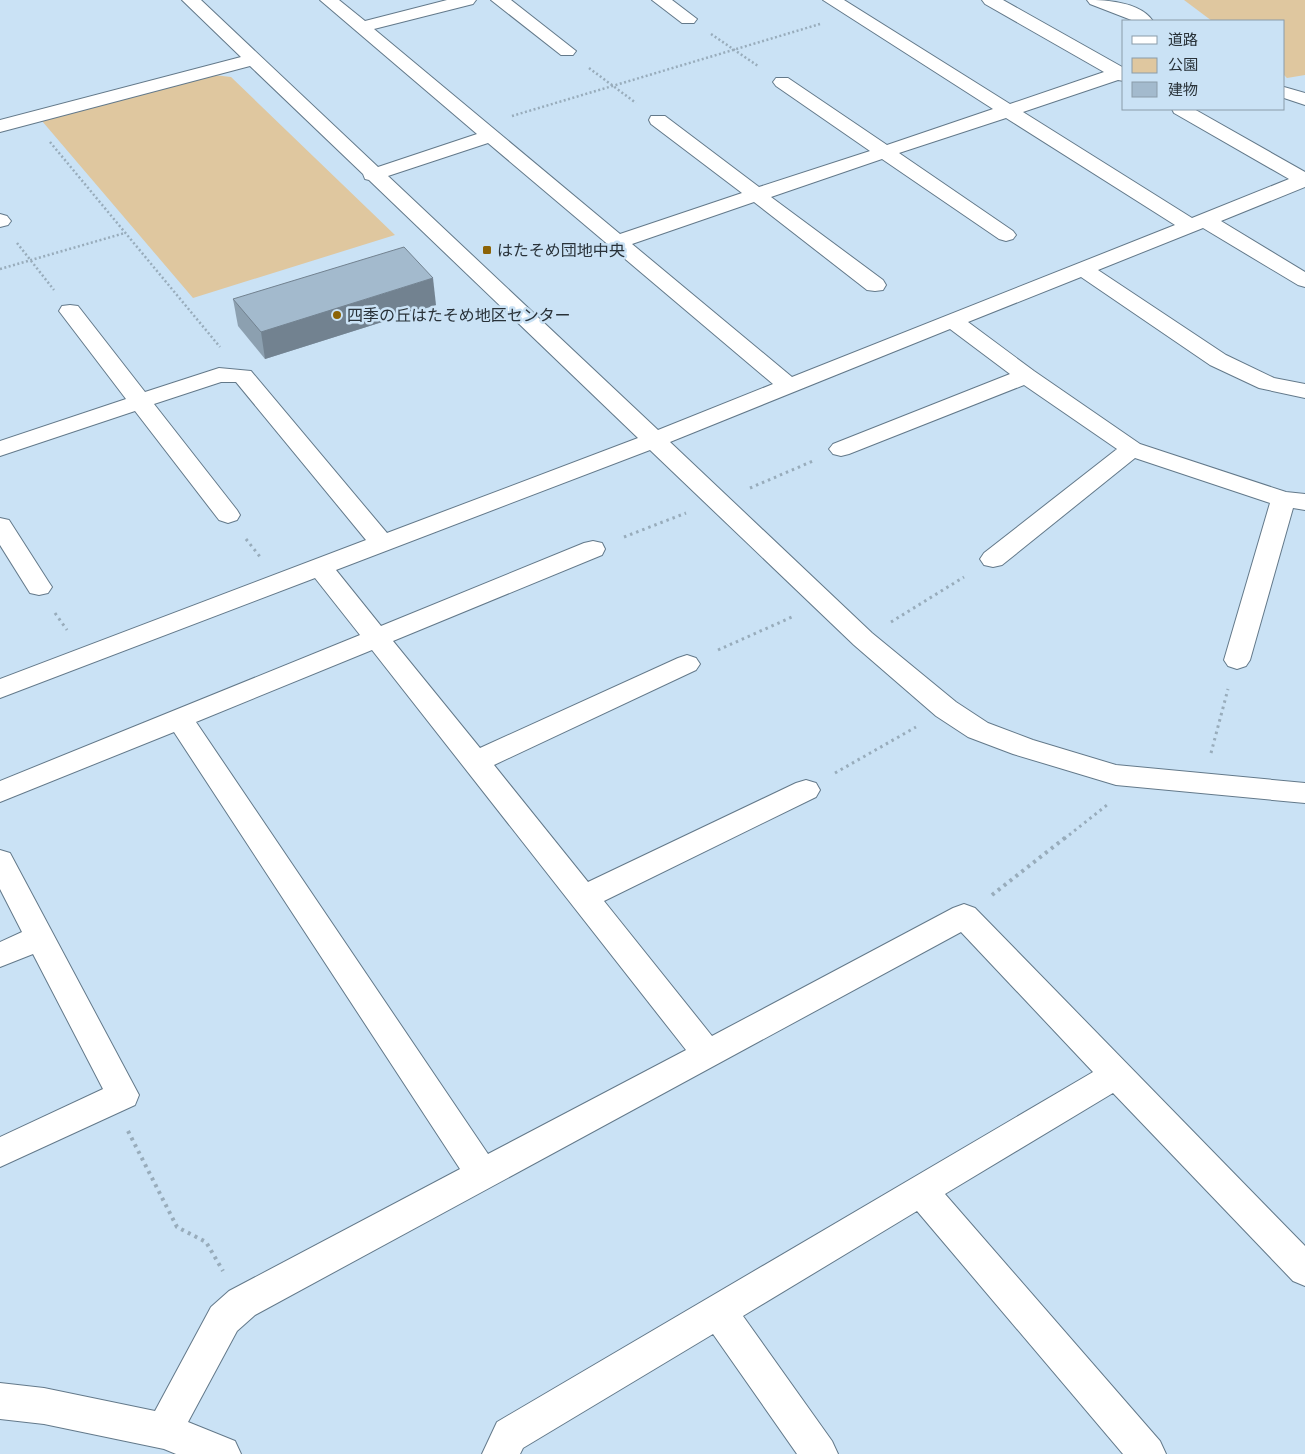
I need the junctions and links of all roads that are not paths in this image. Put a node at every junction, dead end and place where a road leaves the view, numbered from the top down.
1 (190, 0) edge
2 (329, 0) edge
3 (467, 0) edge
4 (500, 0) edge
5 (661, 0) edge
6 (832, 0) edge
7 (991, 0) edge
8 (1096, 0) edge
9 (688, 18) road end
10 (1143, 20) edge
11 (362, 27) junction
12 (566, 51) road end
13 (251, 60) junction
14 (1122, 74) edge
15 (782, 82) road end
16 (1285, 92) edge
17 (1305, 100) edge
18 (1183, 110) edge
19 (1008, 111) junction
20 (658, 120) road end
21 (0, 126) edge
22 (485, 131) junction
23 (885, 152) junction
24 (372, 175) junction
25 (1305, 180) edge
26 (756, 195) junction
27 (1198, 223) junction
28 (1006, 235) dead end
29 (616, 242) junction
30 (1083, 269) junction
31 (1305, 281) edge
32 (875, 285) dead end
33 (70, 311) road end
34 (953, 321) junction
35 (1026, 376) junction
36 (789, 386) junction
37 (1305, 391) edge
38 (140, 402) junction
39 (654, 440) junction
40 (0, 449) edge
41 (842, 449) road end
42 (1132, 449) junction
43 (1294, 501) edge
44 (228, 515) road end
45 (0, 526) edge
46 (382, 543) junction
47 (593, 549) road end
48 (993, 559) road end
49 (320, 567) junction
50 (39, 587) road end
51 (377, 637) junction
52 (1236, 660) road end
53 (688, 664) road end
54 (0, 689) edge
55 (180, 720) junction
56 (476, 762) junction
57 (806, 790) road end
58 (0, 792) edge
59 (1305, 793) edge
60 (0, 861) edge
61 (585, 897) junction
62 (40, 938) junction
63 (0, 955) edge
64 (708, 1054) junction
65 (1117, 1074) junction
66 (0, 1154) edge
67 (483, 1175) junction
68 (921, 1191) junction
69 (1305, 1270) edge
70 (718, 1311) junction
71 (0, 1401) edge
72 (164, 1431) junction
73 (222, 1454) edge
74 (501, 1454) edge
75 (818, 1454) edge
76 (1147, 1454) edge

1 - 13 street
2 - 11 street
3 - 11 street
4 - 12 street
5 - 9 street
6 - 19 street
7 - 14 street
8 - 10 street
11 - 22 street
13 - 21 street
13 - 24 street
14 - 19 street
15 - 23 street
16 - 17 street
18 - 25 street
19 - 23 street
19 - 27 street
20 - 26 street
22 - 24 street
22 - 29 street
23 - 26 street
23 - 28 street
24 - 39 street
25 - 27 street
26 - 29 street
26 - 32 street
27 - 30 street
27 - 31 street
29 - 36 street
30 - 34 street
30 - 37 street
33 - 38 street
34 - 35 street
34 - 36 street
35 - 41 street
35 - 42 street
36 - 39 street
38 - 40 street
38 - 44 street
38 - 46 street
39 - 46 street
39 - 59 street
42 - 43 street
42 - 48 street
43 - 52 street
45 - 50 street
46 - 49 street
47 - 51 street
49 - 51 street
49 - 54 street
51 - 55 street
51 - 56 street
53 - 56 street
55 - 58 street
55 - 67 street
56 - 61 street
57 - 61 street
60 - 62 street
61 - 64 street
62 - 63 street
62 - 66 street
64 - 65 street
64 - 67 street
65 - 68 street
65 - 69 street
67 - 72 street
68 - 70 street
68 - 76 street
70 - 74 street
70 - 75 street
71 - 72 street
72 - 73 street

